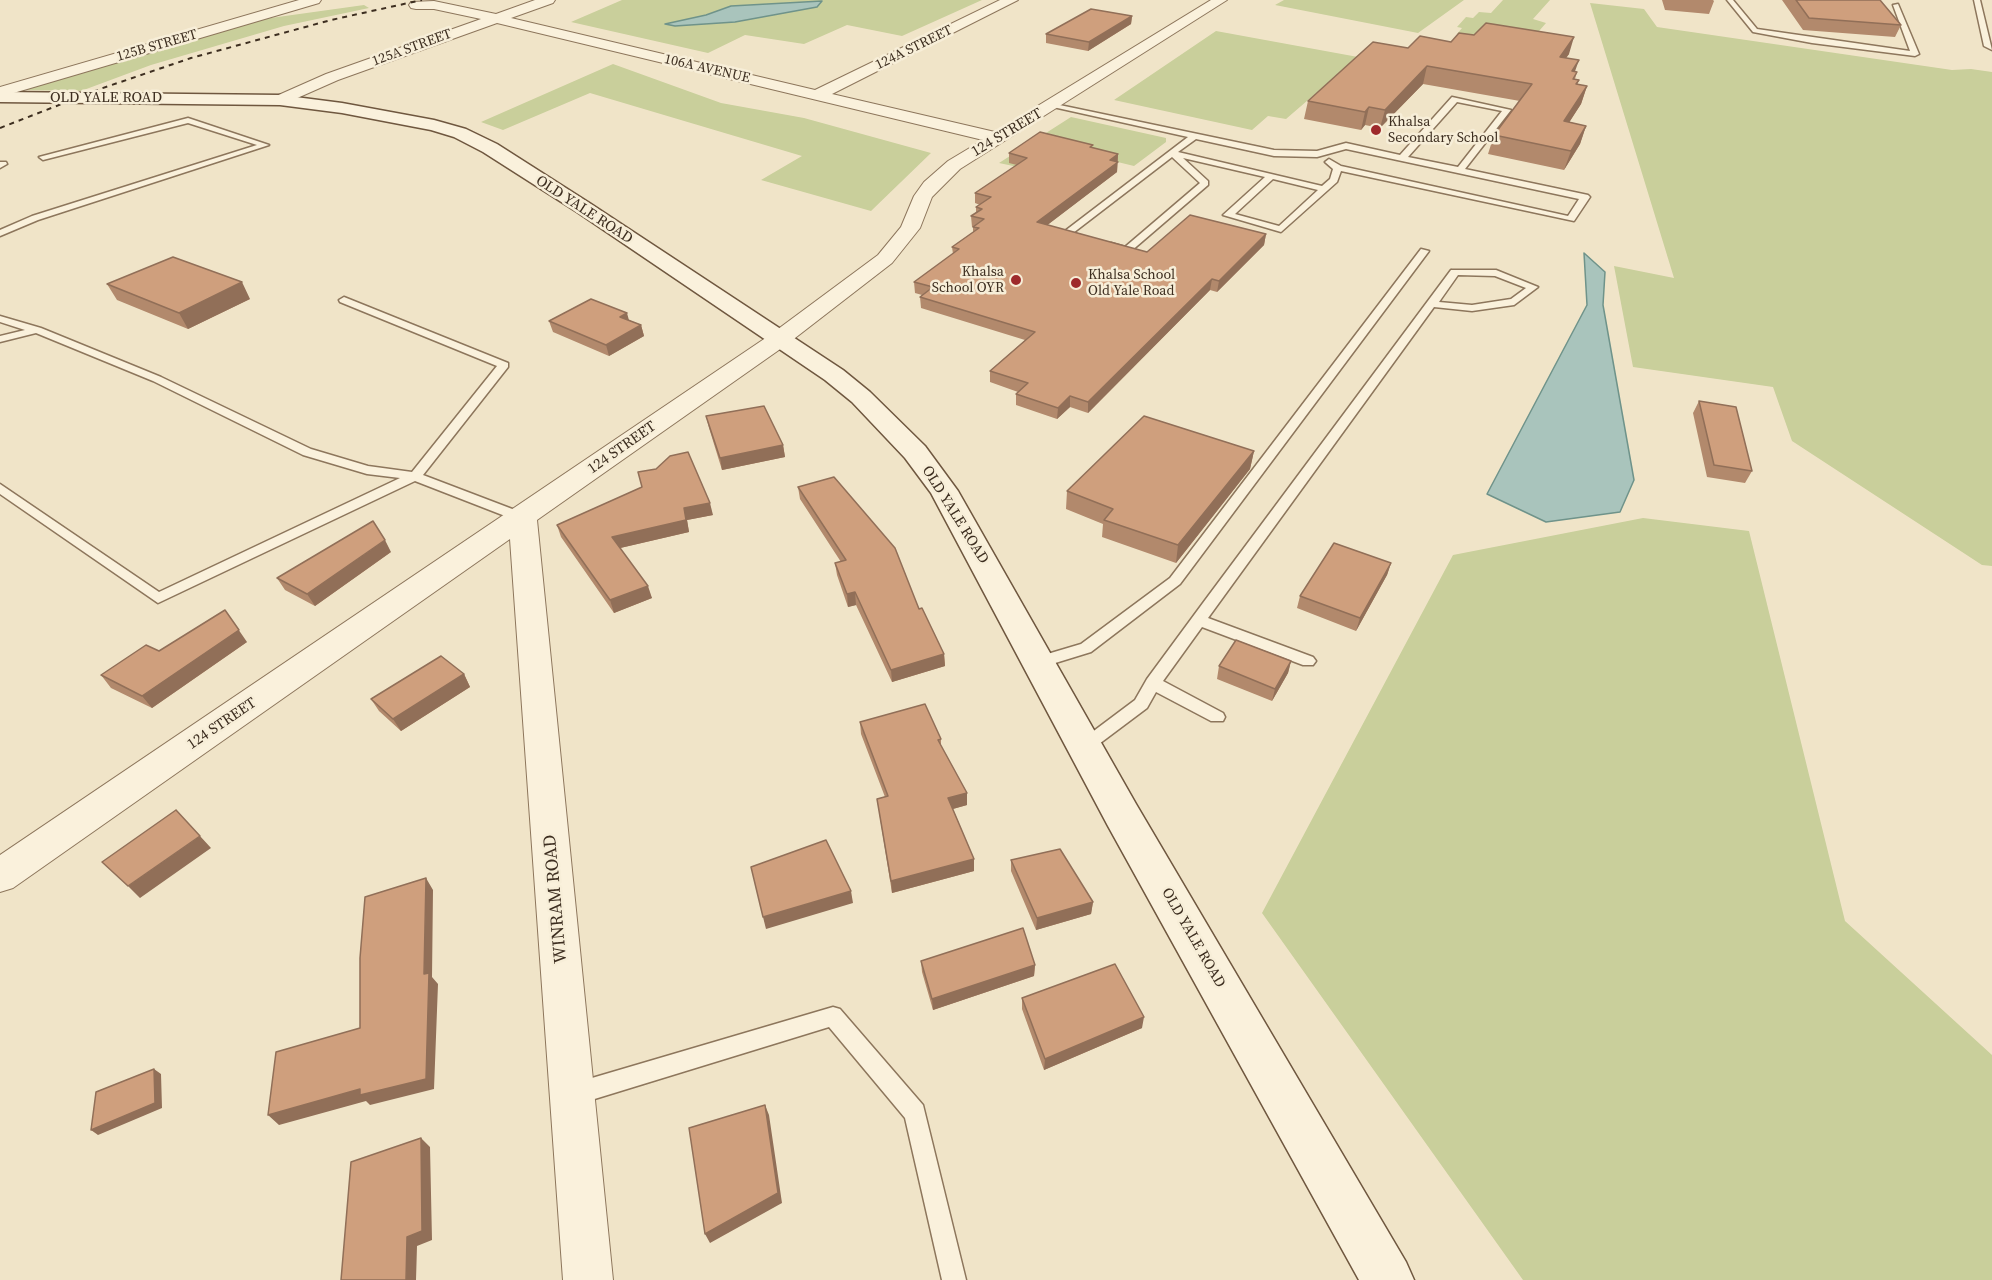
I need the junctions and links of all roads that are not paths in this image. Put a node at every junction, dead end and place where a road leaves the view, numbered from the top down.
1 (314, 0) edge
2 (548, 0) edge
3 (1011, 0) edge
4 (1220, 0) edge
5 (1730, 0) edge
6 (1977, 0) edge
7 (416, 5) dead end
8 (1896, 5) dead end
9 (495, 18) junction
10 (1992, 48) edge
11 (0, 92) edge
12 (817, 95) junction
13 (0, 97) edge
14 (279, 100) junction
15 (1053, 105) junction
16 (1194, 136) junction
17 (998, 138) junction
18 (1172, 153) junction
19 (1317, 154) junction
20 (43, 157) dead end
21 (1402, 158) junction
22 (1338, 168) junction
23 (1460, 170) junction
24 (1271, 176) junction
25 (1323, 189) junction
26 (0, 233) edge
27 (1086, 240) edge
28 (1097, 242) edge
29 (1424, 251) dead end
30 (344, 300) dead end
31 (1431, 304) junction
32 (0, 319) edge
33 (38, 330) junction
34 (0, 339) edge
35 (778, 340) junction
36 (415, 476) junction
37 (0, 488) edge
38 (523, 518) junction
39 (1199, 620) junction
40 (1308, 661) dead end
41 (1039, 662) junction
42 (1153, 683) junction
43 (1217, 717) dead end
44 (1085, 746) junction
45 (0, 876) edge
46 (572, 1095) junction
47 (588, 1280) edge
48 (954, 1280) edge
49 (1388, 1280) edge

1 - 11 street, 125B STREET
2 - 9 street, 125A STREET
3 - 12 street, 124A STREET
4 - 15 street, 124 STREET
5 - 8 lane
6 - 10 lane
7 - 9 street, 106A AVENUE
9 - 12 street, 106A AVENUE
9 - 14 street, 125A STREET
12 - 17 street, 106A AVENUE
13 - 14 main road, OLD YALE ROAD
14 - 35 main road, OLD YALE ROAD
15 - 16 lane
15 - 17 street, 124 STREET
16 - 18 lane
16 - 19 lane
17 - 35 street, 124 STREET
18 - 24 lane
18 - 27 lane
18 - 28 lane
19 - 21 lane
19 - 22 lane
20 - 26 lane
21 - 23 lane
21 - 23 lane
22 - 23 lane
22 - 25 lane
24 - 25 lane
24 - 25 lane
29 - 41 lane
30 - 36 lane
31 - 31 lane
31 - 39 lane
32 - 33 lane
33 - 34 lane
33 - 36 lane
35 - 38 street, 124 STREET
35 - 41 main road, OLD YALE ROAD
36 - 37 lane
36 - 38 lane
38 - 45 street, 124 STREET
38 - 46 street, WINRAM ROAD
39 - 40 lane
39 - 42 lane
41 - 44 main road, OLD YALE ROAD
42 - 43 lane
42 - 44 lane
44 - 49 main road, OLD YALE ROAD
46 - 47 street, WINRAM ROAD
46 - 48 lane

